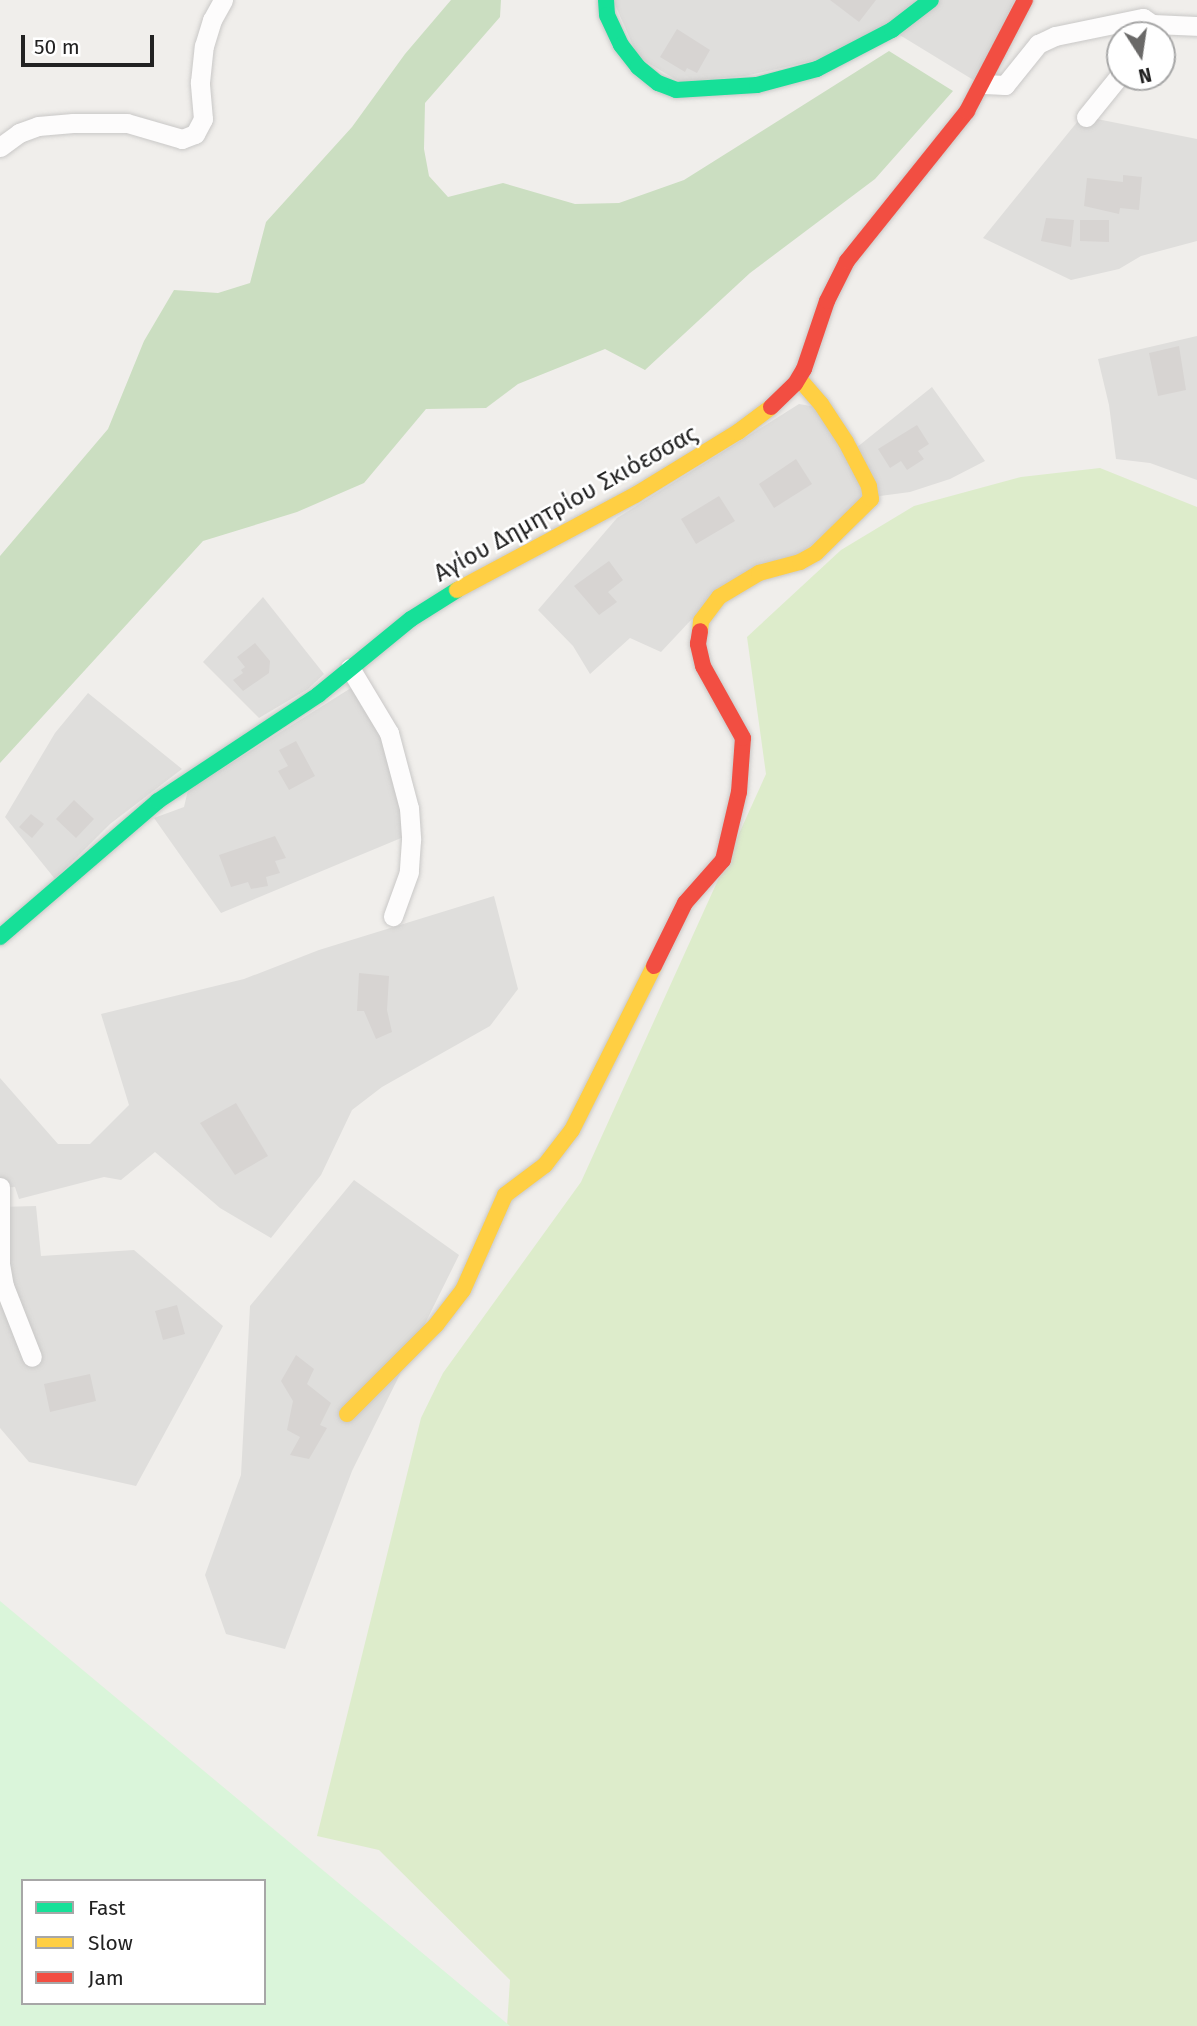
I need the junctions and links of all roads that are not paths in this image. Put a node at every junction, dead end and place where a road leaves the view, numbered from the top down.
1 (223, 0) edge
2 (606, 0) edge
3 (931, 0) edge
4 (1025, 0) edge
5 (1128, 21) edge
6 (1145, 21) edge
7 (1106, 26) edge
8 (1197, 26) edge
9 (1176, 28) edge
10 (984, 84) junction
11 (1107, 91) edge
12 (1086, 117) dead end
13 (0, 147) edge
14 (799, 379) junction
15 (350, 668) junction
16 (393, 916) dead end
17 (0, 937) edge
18 (0, 1186) edge
19 (0, 1264) edge
20 (32, 1357) dead end
21 (347, 1414) dead end

1 - 13 street
2 - 3 street
4 - 10 street, Αγίου Δημητρίου Σκιόεσσας
5 - 6 street
7 - 10 street
8 - 9 street
10 - 14 street, Αγίου Δημητρίου Σκιόεσσας
11 - 12 street
14 - 15 street, Αγίου Δημητρίου Σκιόεσσας
14 - 21 street
15 - 16 street
15 - 17 street, Αγίου Δημητρίου Σκιόεσσας
18 - 19 street
19 - 20 street

